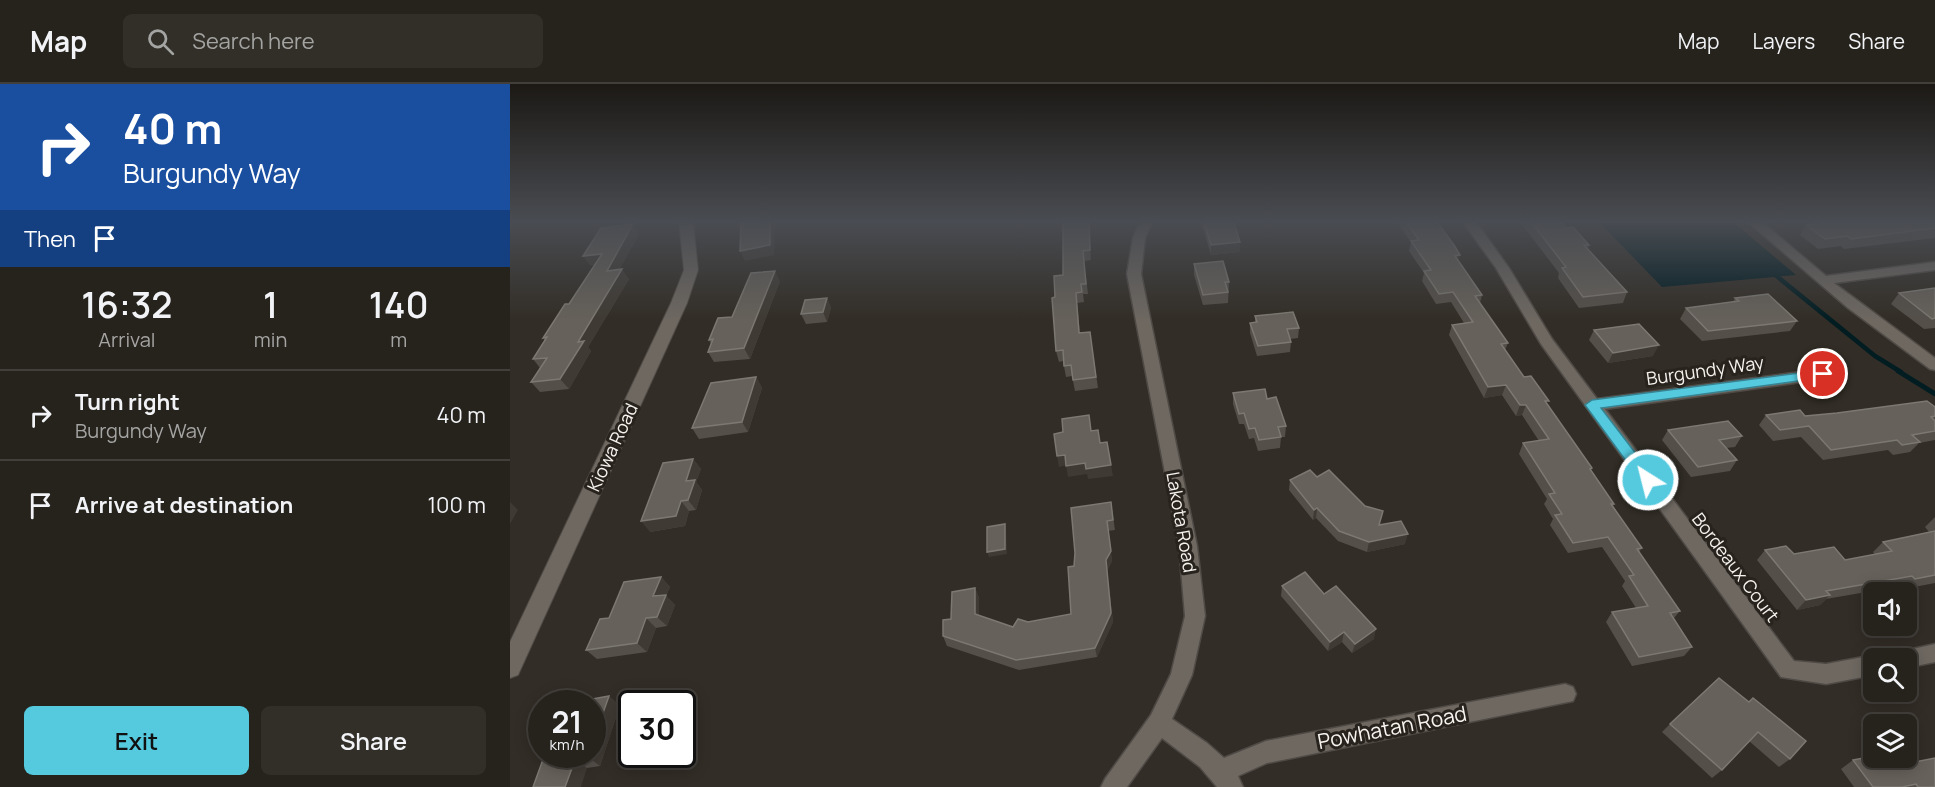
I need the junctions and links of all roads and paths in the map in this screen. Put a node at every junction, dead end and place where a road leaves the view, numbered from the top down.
1 (689, 255) edge
2 (1137, 255) edge
3 (1493, 255) edge
4 (1793, 255) edge
5 (1935, 266) edge
6 (1823, 280) junction
7 (1935, 364) edge
8 (1823, 374) dead end
9 (1592, 405) junction
10 (1935, 653) edge
11 (1917, 657) edge
12 (510, 667) edge
13 (1863, 667) edge
14 (1565, 694) dead end
15 (1159, 723) junction
16 (1226, 779) edge
17 (1113, 787) edge

1 - 12 street, Kiowa Road
2 - 15 street, Lakota Road
3 - 9 street, Bordeaux Court
4 - 6 street
5 - 6 street
6 - 7 street
8 - 9 street, Burgundy Way
9 - 13 street, Bordeaux Court
10 - 11 street
14 - 16 street, Powhatan Road
15 - 16 street
15 - 17 street

